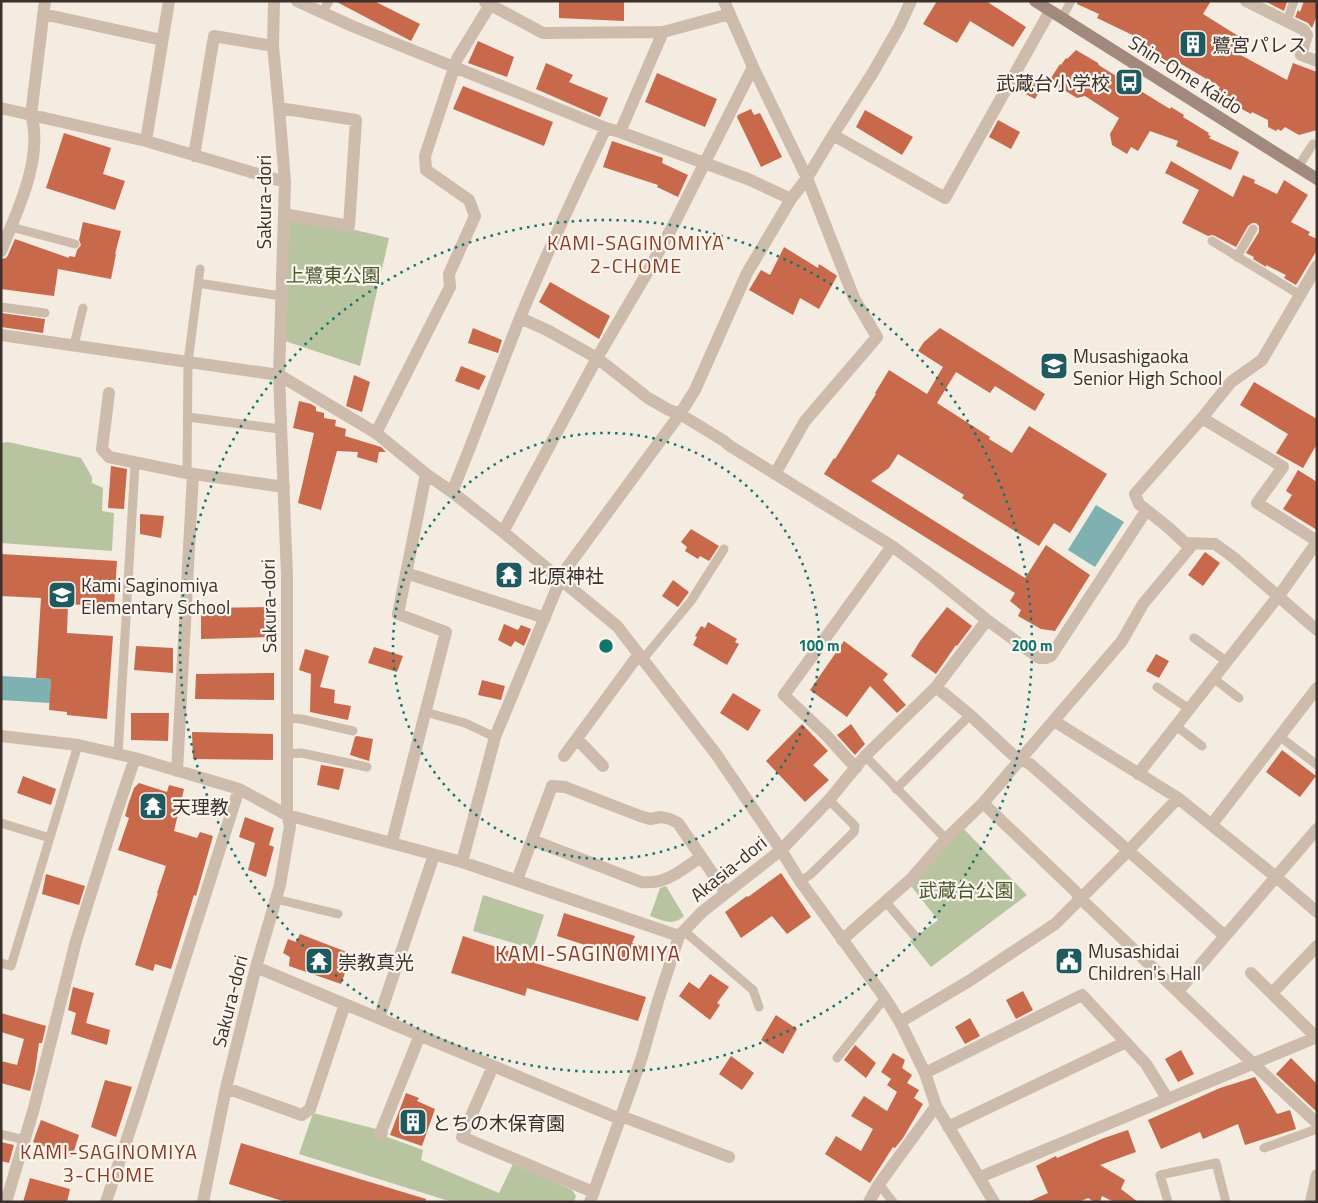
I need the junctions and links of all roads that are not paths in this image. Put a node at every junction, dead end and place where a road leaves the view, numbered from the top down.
1 (169, 1) edge
2 (274, 1) edge
3 (297, 1) edge
4 (329, 1) edge
5 (724, 1) edge
6 (911, 1) edge
7 (1035, 1) edge
8 (1071, 1) edge
9 (1246, 1) edge
10 (1294, 1) edge
11 (489, 3) edge
12 (44, 8) edge
13 (1050, 11) junction
14 (322, 13) junction
15 (730, 14) junction
16 (1062, 18) junction
17 (1287, 21) junction
18 (664, 32) junction
19 (162, 40) junction
20 (273, 46) junction
21 (1317, 61) edge
22 (454, 67) junction
23 (752, 67) junction
24 (1, 108) edge
25 (279, 108) junction
26 (31, 115) junction
27 (606, 128) junction
28 (620, 132) junction
29 (833, 135) junction
30 (146, 142) junction
31 (1313, 144) dead end
32 (194, 156) junction
33 (704, 162) junction
34 (1298, 167) junction
35 (807, 178) junction
36 (1317, 179) edge
37 (285, 182) junction
38 (791, 199) junction
39 (284, 214) junction
40 (11, 227) junction
41 (1253, 229) dead end
42 (1212, 241) dead end
43 (75, 244) dead end
44 (1, 251) edge
45 (1237, 257) junction
46 (1317, 266) edge
47 (200, 269) dead end
48 (198, 283) junction
49 (1300, 295) junction
50 (281, 296) junction
51 (1, 307) edge
52 (83, 308) dead end
53 (45, 313) dead end
54 (520, 318) junction
55 (1, 335) edge
56 (74, 346) junction
57 (597, 358) junction
58 (188, 362) junction
59 (279, 374) junction
60 (109, 392) dead end
61 (680, 414) junction
62 (188, 417) junction
63 (1202, 418) junction
64 (280, 429) junction
65 (376, 433) junction
66 (135, 464) junction
67 (190, 474) junction
68 (426, 474) junction
69 (775, 474) junction
70 (284, 487) junction
71 (452, 492) junction
72 (1146, 511) junction
73 (504, 532) junction
74 (1317, 542) edge
75 (1193, 544) junction
76 (892, 546) junction
77 (724, 548) dead end
78 (406, 573) junction
79 (560, 578) junction
80 (1278, 596) junction
81 (545, 618) junction
82 (987, 620) junction
83 (1317, 630) edge
84 (1194, 638) dead end
85 (641, 657) junction
86 (1226, 661) junction
87 (1213, 678) junction
88 (936, 687) junction
89 (1157, 687) dead end
90 (1317, 688) edge
91 (1239, 698) dead end
92 (1189, 709) junction
93 (425, 712) junction
94 (970, 715) junction
95 (287, 718) junction
96 (1054, 721) junction
97 (1176, 726) junction
98 (353, 731) dead end
99 (1, 736) edge
100 (1279, 736) junction
101 (495, 737) junction
102 (577, 738) junction
103 (78, 745) junction
104 (1202, 746) dead end
105 (118, 754) junction
106 (287, 754) junction
107 (564, 756) dead end
108 (865, 756) junction
109 (135, 758) junction
110 (1020, 760) junction
111 (1317, 765) edge
112 (603, 766) dead end
113 (367, 767) dead end
114 (856, 768) junction
115 (177, 771) junction
116 (1138, 774) junction
117 (239, 789) junction
118 (896, 789) junction
119 (1178, 798) junction
120 (829, 800) junction
121 (983, 803) junction
122 (287, 815) junction
123 (1, 823) edge
124 (1212, 824) junction
125 (1317, 829) edge
126 (50, 838) junction
127 (532, 840) junction
128 (946, 840) junction
129 (392, 842) junction
130 (781, 850) junction
131 (1128, 851) junction
132 (434, 854) junction
133 (701, 857) junction
134 (462, 862) junction
135 (1276, 877) junction
136 (517, 880) junction
137 (800, 881) junction
138 (726, 893) junction
139 (276, 898) junction
140 (1081, 899) junction
141 (886, 901) junction
142 (1317, 912) edge
143 (338, 914) dead end
144 (682, 934) junction
145 (914, 935) dead end
146 (1225, 936) junction
147 (842, 940) junction
148 (1317, 946) edge
149 (1, 963) edge
150 (256, 967) junction
151 (1251, 973) dead end
152 (1178, 991) junction
153 (1272, 993) junction
154 (885, 998) junction
155 (345, 1004) junction
156 (759, 1007) dead end
157 (379, 1018) junction
158 (900, 1022) junction
159 (420, 1036) junction
160 (1316, 1037) edge
161 (1126, 1042) junction
162 (837, 1058) dead end
163 (1252, 1064) junction
164 (493, 1066) junction
165 (925, 1073) junction
166 (226, 1088) junction
167 (1167, 1098) junction
168 (936, 1106) junction
169 (621, 1118) junction
170 (1317, 1123) edge
171 (948, 1127) junction
172 (1317, 1129) edge
173 (1, 1134) edge
174 (380, 1134) dead end
175 (24, 1140) junction
176 (1264, 1148) dead end
177 (729, 1157) dead end
178 (1317, 1175) edge
179 (980, 1177) junction
180 (879, 1184) junction
181 (591, 1197) edge
182 (6, 1202) edge
183 (106, 1202) edge
184 (203, 1202) edge
185 (870, 1202) edge
186 (893, 1202) edge
187 (994, 1202) edge
188 (1168, 1202) edge
189 (1226, 1202) edge
190 (1311, 1202) edge

1 - 19 street
2 - 20 street, Sakura-dori
3 - 14 street
4 - 14 lane
5 - 15 street
6 - 29 street
7 - 13 main road, Shin-Ome Kaido
8 - 16 lane
9 - 17 street
10 - 17 lane
11 - 18 street
11 - 22 street
12 - 19 street
12 - 26 street
13 - 16 main road, Shin-Ome Kaido
13 - 29 street
14 - 22 street
15 - 18 street
15 - 23 street
16 - 34 main road, Shin-Ome Kaido
17 - 21 street
18 - 28 street
19 - 30 street
20 - 25 street, Sakura-dori
20 - 32 street
22 - 27 street
22 - 65 street
23 - 33 street
23 - 35 street
24 - 26 street
25 - 37 street, Sakura-dori
25 - 39 street
26 - 30 street
26 - 40 street
27 - 28 street
27 - 54 street
28 - 33 street
29 - 35 street
30 - 32 street
31 - 34 lane
32 - 37 street
33 - 38 street
33 - 57 street
34 - 36 main road, Shin-Ome Kaido
35 - 38 street
35 - 69 street
37 - 39 street, Sakura-dori
38 - 61 street
39 - 50 street, Sakura-dori
40 - 43 lane
40 - 44 street
41 - 45 lane
42 - 45 lane
45 - 49 lane
46 - 49 street
47 - 48 lane
48 - 50 lane
48 - 58 lane
49 - 63 street
50 - 59 street, Sakura-dori
51 - 53 lane
52 - 56 lane
54 - 57 street
54 - 71 street
55 - 56 street
56 - 58 street
57 - 61 street
57 - 73 street
58 - 59 street
58 - 62 lane
59 - 64 street, Sakura-dori
59 - 65 street
60 - 66 street
61 - 69 street
61 - 79 street
62 - 64 lane
62 - 67 lane
63 - 72 street
63 - 74 street
64 - 70 street, Sakura-dori
65 - 68 street
66 - 67 street
66 - 105 lane
67 - 70 street
67 - 115 street
68 - 71 street
68 - 78 street
69 - 76 street
70 - 95 street, Sakura-dori
71 - 73 street
72 - 75 street
72 - 82 street
73 - 79 street
74 - 80 street
75 - 80 street
75 - 96 street
76 - 82 street
76 - 114 street
77 - 85 lane
78 - 81 street
78 - 93 street
79 - 81 street
79 - 85 street
80 - 83 street
80 - 86 street
81 - 101 street
82 - 88 street, Akasia-dori
84 - 86 lane
85 - 102 street
85 - 130 street
86 - 87 street
87 - 91 lane
87 - 92 street
88 - 94 street
88 - 108 street, Akasia-dori
89 - 92 lane
90 - 100 street
92 - 97 street
93 - 101 lane
93 - 129 street
94 - 110 street
94 - 118 lane
95 - 98 lane
95 - 106 street, Sakura-dori
96 - 110 street
96 - 116 street
97 - 104 lane
97 - 116 street
99 - 103 street
100 - 111 lane
100 - 124 street
101 - 134 street
102 - 107 street
102 - 112 street
103 - 105 street
103 - 126 lane
105 - 109 street
106 - 113 lane
106 - 122 street, Sakura-dori
108 - 114 street, Akasia-dori
108 - 118 lane
109 - 115 street
109 - 175 street
110 - 121 street
110 - 131 street
114 - 120 street, Akasia-dori
115 - 117 street
116 - 119 street
117 - 122 street
117 - 183 street
118 - 128 lane
119 - 124 street
119 - 131 street
120 - 130 street, Akasia-dori
120 - 137 lane
121 - 128 street
121 - 140 street
122 - 129 street
122 - 139 street, Sakura-dori
123 - 126 lane
124 - 135 street
125 - 135 street
126 - 149 lane
127 - 133 street
127 - 133 street
127 - 136 street
128 - 141 street
129 - 132 street
130 - 137 street
130 - 138 street, Akasia-dori
131 - 140 street
131 - 146 street
132 - 134 street
132 - 157 street
133 - 138 street
134 - 136 street
135 - 142 street
135 - 146 street
136 - 144 street
137 - 147 street
138 - 144 street, Akasia-dori
139 - 143 lane
139 - 150 street, Sakura-dori
140 - 152 street
140 - 158 street
141 - 145 lane
141 - 147 street
144 - 156 lane
144 - 169 street, Akasia-dori
146 - 152 street
147 - 154 street
148 - 153 street
150 - 155 street
150 - 166 street, Sakura-dori
151 - 153 street
152 - 163 street
153 - 160 street
154 - 158 street
154 - 162 lane
155 - 157 street
155 - 166 street
157 - 159 street
158 - 165 street
159 - 164 street
159 - 174 street
160 - 163 street
161 - 165 street
161 - 167 street
161 - 171 street
163 - 167 street
163 - 170 street
164 - 169 street
164 - 181 street
165 - 168 street
166 - 184 street, Sakura-dori
167 - 179 street
168 - 171 street
168 - 180 street
169 - 177 street
169 - 181 street, Akasia-dori
171 - 179 street
172 - 176 lane
173 - 175 lane
175 - 182 street
178 - 190 street
179 - 187 street
180 - 185 street
180 - 186 lane
188 - 189 lane

